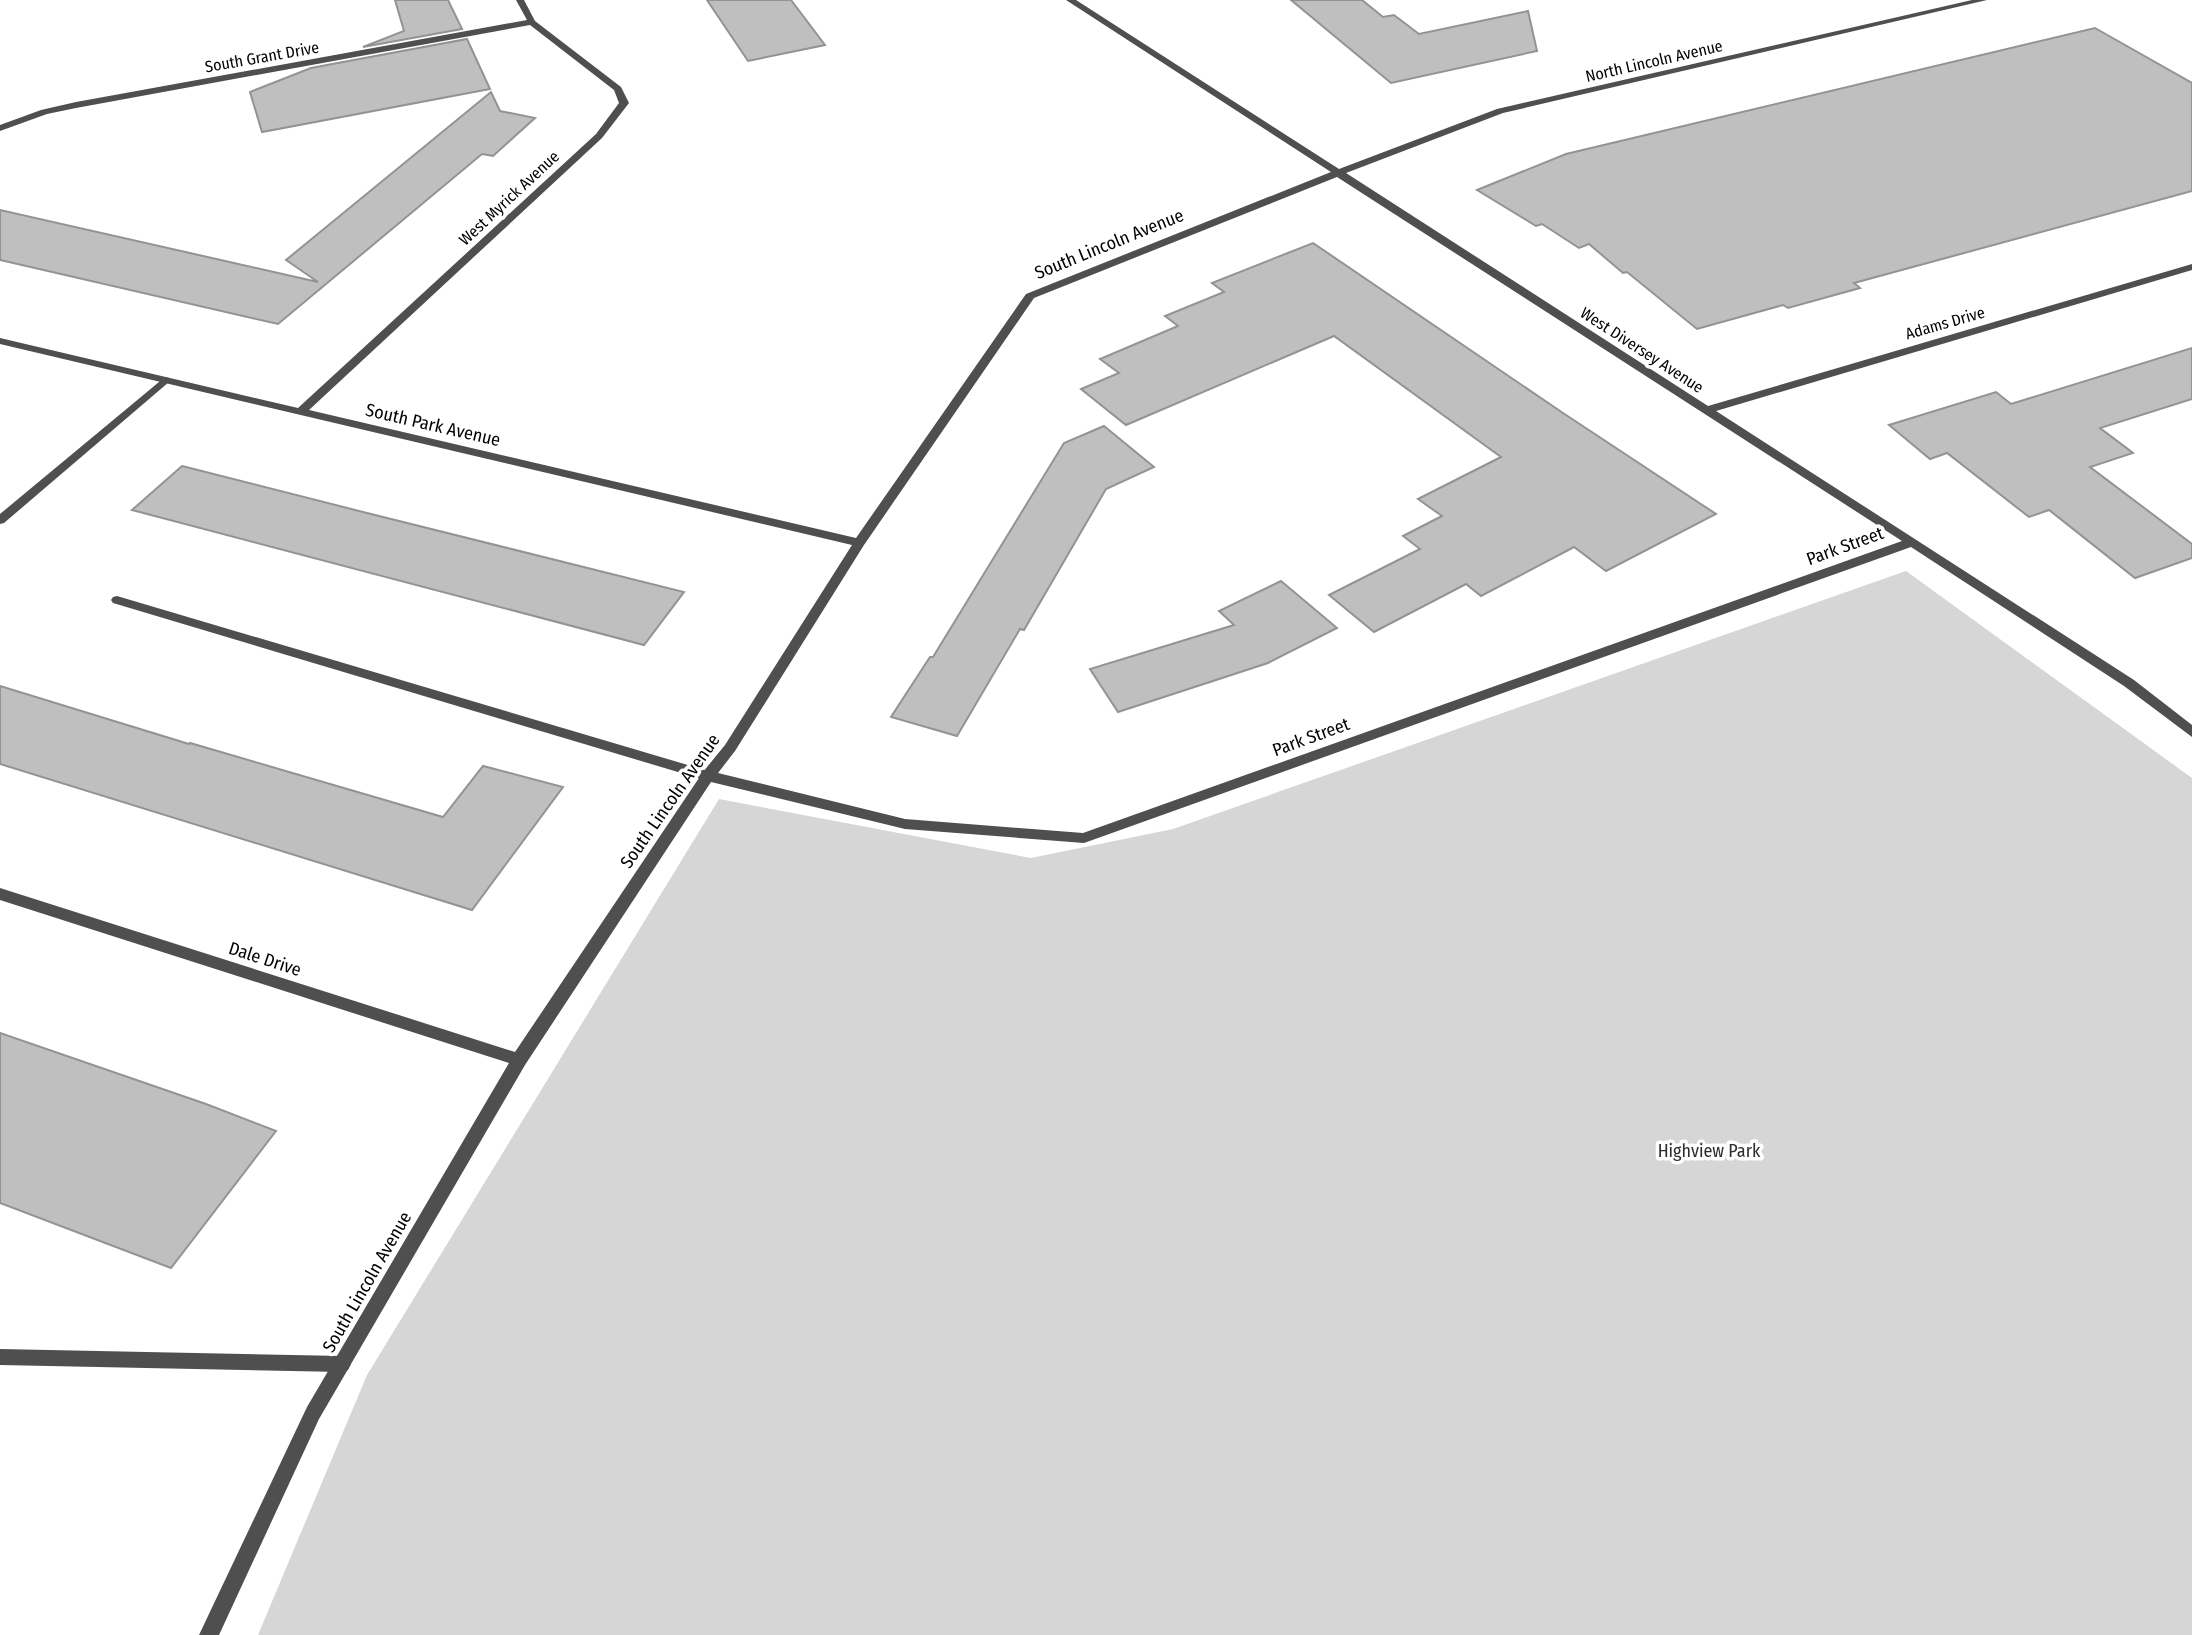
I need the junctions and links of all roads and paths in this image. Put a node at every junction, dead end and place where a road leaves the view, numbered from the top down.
1 (520, 0) edge
2 (1070, 0) edge
3 (1983, 0) edge
4 (532, 22) junction
5 (0, 128) edge
6 (1338, 173) junction
7 (2192, 267) edge
8 (0, 341) edge
9 (165, 380) junction
10 (1706, 410) junction
11 (300, 412) junction
12 (0, 520) edge
13 (859, 542) junction
14 (1910, 544) junction
15 (117, 600) dead end
16 (2192, 732) edge
17 (708, 776) junction
18 (0, 894) edge
19 (519, 1060) junction
20 (0, 1357) edge
21 (342, 1364) junction
22 (209, 1635) edge

1 - 4 street, West Myrick Avenue
2 - 6 street, West Diversey Avenue
3 - 6 street, North Lincoln Avenue
4 - 5 street, South Grant Drive
4 - 11 street, West Myrick Avenue
6 - 10 street, West Diversey Avenue
6 - 13 street, South Lincoln Avenue
7 - 10 street, Adams Drive
8 - 9 street, South Park Avenue
9 - 11 street, South Park Avenue
9 - 12 street
10 - 14 street, West Diversey Avenue
11 - 13 street, South Park Avenue
13 - 17 street, South Lincoln Avenue
14 - 16 street, West Diversey Avenue
14 - 17 street, Park Street
15 - 17 street, Park Street
17 - 19 street, South Lincoln Avenue
18 - 19 street, Dale Drive
19 - 21 street, South Lincoln Avenue
20 - 21 street
21 - 22 street, South Lincoln Avenue

